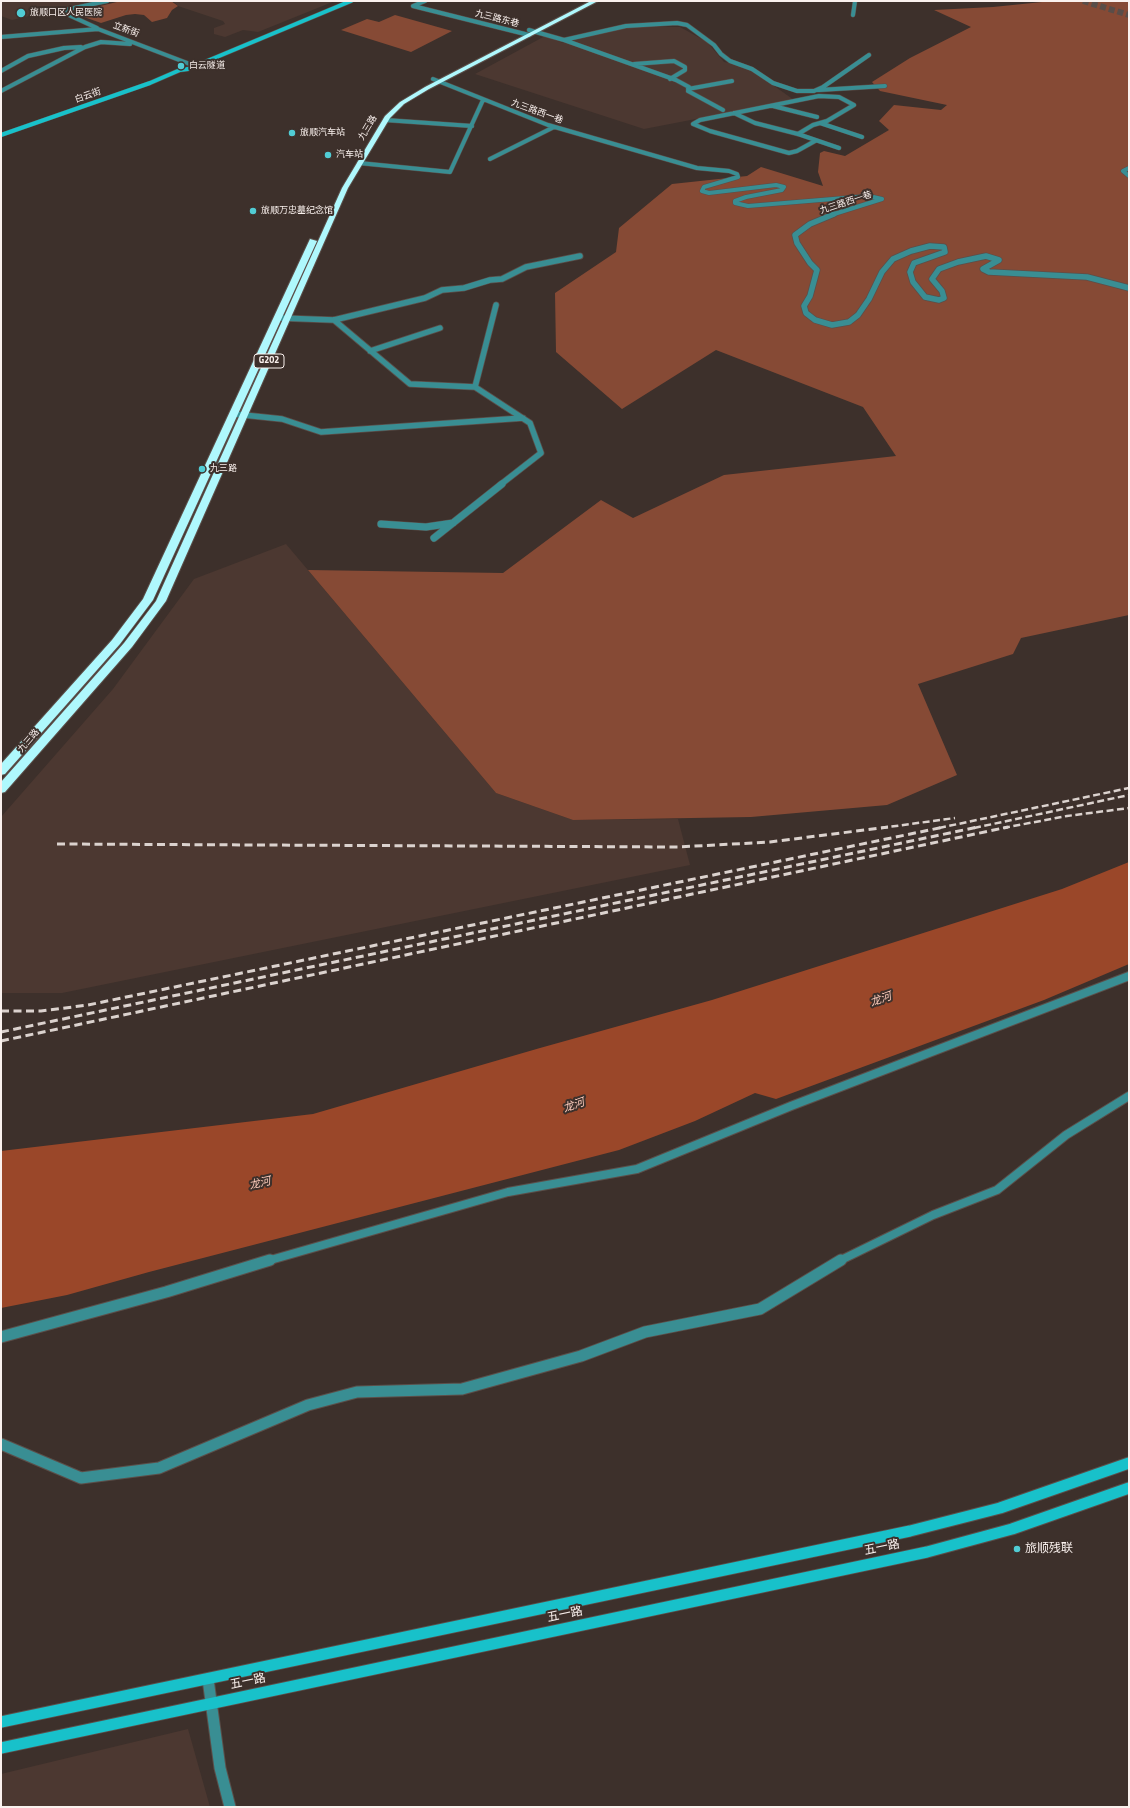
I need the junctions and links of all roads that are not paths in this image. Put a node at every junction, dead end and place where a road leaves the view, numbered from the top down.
1 (107, 1) edge
2 (342, 1) edge
3 (351, 1) edge
4 (425, 1) edge
5 (586, 1) edge
6 (595, 1) edge
7 (855, 1) edge
8 (853, 14) dead end
9 (98, 28) junction
10 (529, 33) junction
11 (9, 36) junction
12 (1, 37) edge
13 (1, 40) edge
14 (564, 40) junction
15 (143, 45) junction
16 (85, 47) junction
17 (869, 56) dead end
18 (190, 64) junction
19 (632, 64) junction
20 (195, 66) junction
21 (180, 70) junction
22 (1, 71) edge
23 (670, 78) junction
24 (436, 80) junction
25 (732, 81) dead end
26 (885, 86) dead end
27 (688, 89) junction
28 (814, 90) junction
29 (826, 90) junction
30 (1, 91) edge
31 (827, 95) junction
32 (483, 100) junction
33 (771, 105) junction
34 (723, 110) dead end
35 (734, 113) junction
36 (817, 117) dead end
37 (385, 120) junction
38 (820, 123) junction
39 (472, 126) junction
40 (554, 127) junction
41 (798, 134) junction
42 (1, 135) edge
43 (862, 137) dead end
44 (815, 141) junction
45 (839, 148) dead end
46 (490, 159) dead end
47 (359, 164) junction
48 (1129, 168) edge
49 (1129, 176) edge
50 (580, 256) dead end
51 (1129, 288) edge
52 (496, 305) dead end
53 (278, 318) junction
54 (288, 318) junction
55 (334, 320) junction
56 (440, 328) dead end
57 (370, 350) junction
58 (475, 387) junction
59 (234, 414) junction
60 (245, 415) junction
61 (523, 418) junction
62 (454, 523) junction
63 (381, 524) dead end
64 (434, 538) dead end
65 (1, 771) edge
66 (1, 789) edge
67 (1129, 976) edge
68 (1129, 1096) edge
69 (1, 1337) edge
70 (1, 1444) edge
71 (1129, 1464) edge
72 (1129, 1488) edge
73 (208, 1679) junction
74 (212, 1703) junction
75 (1, 1722) edge
76 (1, 1748) edge
77 (230, 1807) edge

1 - 9 street
2 - 18 main road, 白云街
3 - 20 main road, 白云街
4 - 10 street, 九三路东巷
5 - 10 highway, 九三路 / G202
6 - 10 highway, 九三路 / G202
7 - 8 street
9 - 11 street, 立新街
9 - 15 street, 立新街
10 - 14 street, 九三路东巷
10 - 24 highway, 九三路 / G202
11 - 12 street
11 - 13 street, 立新街
14 - 19 street, 九三路东巷
14 - 28 street
15 - 16 street
15 - 18 street, 立新街
16 - 22 street
16 - 30 street
17 - 28 street
18 - 20 street, 立新街
18 - 21 main road, 白云街
19 - 23 street, 九三路东巷
19 - 23 street
20 - 21 main road, 白云街
21 - 42 main road, 白云街
23 - 27 street, 九三路东巷
24 - 32 street, 九三路西一巷
24 - 37 highway, 九三路 / G202
24 - 53 highway, 九三路 / G202
25 - 27 street
26 - 29 street
27 - 34 street, 九三路东巷
28 - 29 street
29 - 31 street
31 - 33 street
31 - 38 street
32 - 39 street
32 - 40 street, 九三路西一巷
33 - 35 street
33 - 36 street
35 - 41 street
35 - 44 street
37 - 39 street
37 - 47 highway, 九三路 / G202
38 - 41 street
38 - 43 street
39 - 47 street
40 - 46 street
40 - 51 street, 九三路西一巷
41 - 44 street
44 - 45 street
47 - 54 highway, 九三路 / G202
48 - 49 street
50 - 55 street
52 - 58 street
53 - 54 street
53 - 59 highway, 九三路 / G202
54 - 55 street
54 - 60 highway, 九三路 / G202
55 - 57 street
56 - 57 street
57 - 58 street
58 - 61 street
59 - 60 street
59 - 65 highway, 九三路 / G202
60 - 61 street
60 - 66 highway, 九三路 / G202
61 - 62 street
62 - 63 street
62 - 64 street
67 - 69 street
68 - 70 street
71 - 73 main road, 五一路
72 - 74 main road, 五一路
73 - 74 street
73 - 75 main road, 五一路
74 - 76 main road, 五一路
74 - 77 street

